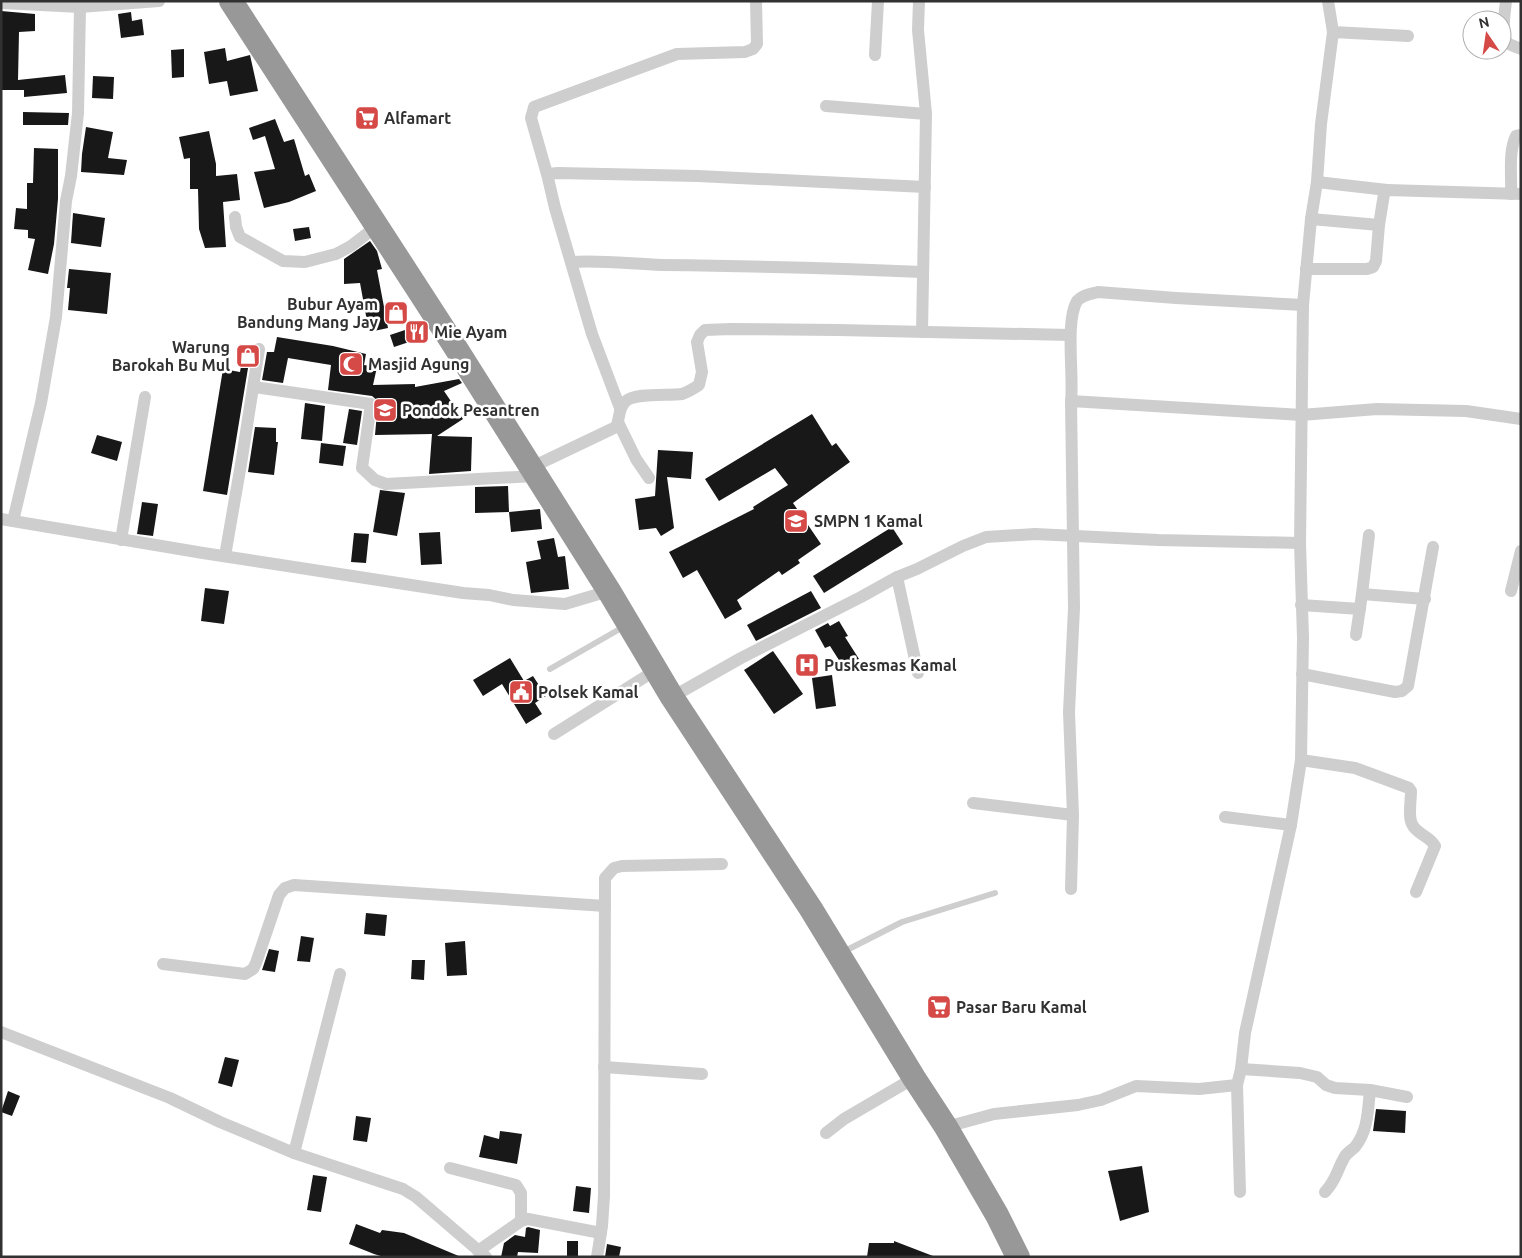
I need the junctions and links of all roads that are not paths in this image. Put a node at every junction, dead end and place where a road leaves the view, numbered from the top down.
1 (159, 1) edge
2 (231, 1) edge
3 (756, 1) edge
4 (878, 1) edge
5 (919, 1) edge
6 (1328, 1) edge
7 (1506, 1) edge
8 (1, 3) edge
9 (80, 7) junction
10 (1333, 32) junction
11 (1408, 36) dead end
12 (1521, 49) edge
13 (875, 55) dead end
14 (826, 106) dead end
15 (926, 114) junction
16 (1521, 135) edge
17 (547, 174) junction
18 (1317, 182) junction
19 (925, 187) junction
20 (1387, 190) junction
21 (1516, 194) edge
22 (235, 217) dead end
23 (1311, 219) junction
24 (377, 226) junction
25 (1378, 226) junction
26 (571, 262) junction
27 (1306, 269) junction
28 (922, 272) junction
29 (1303, 305) junction
30 (922, 332) junction
31 (1070, 335) junction
32 (259, 349) dead end
33 (254, 387) junction
34 (145, 397) dead end
35 (1071, 401) junction
36 (620, 408) junction
37 (1301, 415) junction
38 (1521, 419) edge
39 (618, 422) junction
40 (533, 472) junction
41 (649, 478) dead end
42 (7, 520) edge
43 (1073, 535) junction
44 (1369, 535) dead end
45 (121, 540) junction
46 (1300, 543) junction
47 (1433, 548) dead end
48 (1521, 551) edge
49 (225, 556) junction
50 (897, 577) junction
51 (609, 591) junction
52 (1511, 591) dead end
53 (1362, 594) junction
54 (1424, 599) junction
55 (1302, 605) junction
56 (1360, 609) junction
57 (628, 624) junction
58 (1356, 635) dead end
59 (550, 669) dead end
60 (656, 670) junction
61 (918, 673) dead end
62 (1302, 674) junction
63 (672, 697) junction
64 (554, 734) dead end
65 (1301, 760) junction
66 (973, 803) dead end
67 (1072, 815) junction
68 (1225, 817) dead end
69 (1290, 825) junction
70 (722, 864) dead end
71 (1071, 889) dead end
72 (1416, 892) dead end
73 (994, 894) dead end
74 (605, 906) junction
75 (838, 954) junction
76 (164, 964) dead end
77 (340, 974) dead end
78 (1, 1032) edge
79 (604, 1067) junction
80 (1241, 1069) junction
81 (702, 1074) dead end
82 (914, 1078) junction
83 (1237, 1085) junction
84 (1370, 1090) junction
85 (1407, 1097) dead end
86 (946, 1127) junction
87 (826, 1133) dead end
88 (294, 1153) junction
89 (450, 1168) dead end
90 (1240, 1192) dead end
91 (1325, 1192) dead end
92 (521, 1221) junction
93 (600, 1233) junction
94 (482, 1254) edge
95 (597, 1257) edge
96 (1018, 1257) edge

1 - 9 street
2 - 24 highway
3 - 17 street
4 - 13 street
5 - 15 street
6 - 10 street
7 - 12 street
8 - 9 street
9 - 42 street
10 - 11 street
10 - 18 street
14 - 15 street
15 - 19 street
16 - 21 street
17 - 19 street
17 - 26 street
18 - 20 street
18 - 23 street
19 - 28 street
20 - 21 street
20 - 25 street
22 - 24 street
23 - 25 street
23 - 27 street
24 - 40 highway
25 - 27 street
26 - 28 street
26 - 36 street
27 - 29 street
28 - 30 street
29 - 31 street
29 - 37 street
30 - 31 street
30 - 36 street
31 - 35 street
32 - 33 street
33 - 40 street
33 - 49 street
34 - 45 street
35 - 37 street
35 - 43 street
36 - 39 street
37 - 38 street
37 - 46 street
39 - 40 street
39 - 41 street
40 - 51 highway
42 - 45 street
43 - 46 street
43 - 50 street
43 - 67 street
44 - 53 street
45 - 49 street
46 - 55 street
47 - 54 street
48 - 52 street
49 - 51 street
50 - 61 street
50 - 63 street
51 - 57 highway
53 - 54 street
53 - 56 street
54 - 62 street
55 - 56 street
55 - 62 street
56 - 58 street
57 - 59 lane
57 - 60 highway
60 - 63 highway
60 - 64 street
62 - 65 street
63 - 75 highway
65 - 69 street
65 - 72 street
66 - 67 street
67 - 71 street
68 - 69 street
69 - 80 street
70 - 74 street
73 - 75 lane
74 - 76 street
74 - 79 street
75 - 82 highway
77 - 88 street
78 - 88 street
79 - 81 street
79 - 93 street
80 - 83 street
80 - 84 street
82 - 86 highway
82 - 87 street
83 - 86 street
83 - 90 street
84 - 85 street
84 - 91 street
86 - 96 highway
88 - 94 street
89 - 92 street
92 - 93 street
92 - 94 street
93 - 95 street

